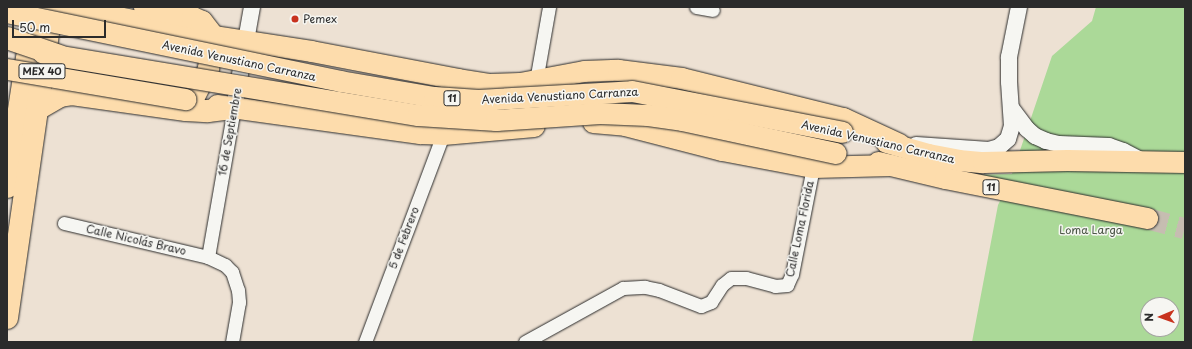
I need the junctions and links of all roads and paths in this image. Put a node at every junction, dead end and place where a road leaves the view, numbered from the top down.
1 (26, 7) edge
2 (35, 7) edge
3 (52, 7) edge
4 (68, 7) edge
5 (145, 7) edge
6 (252, 7) edge
7 (549, 7) edge
8 (696, 7) edge
9 (1019, 7) edge
10 (713, 10) dead end
11 (7, 12) edge
12 (213, 36) junction
13 (7, 38) edge
14 (246, 42) junction
15 (7, 47) edge
16 (299, 50) junction
17 (60, 56) junction
18 (7, 70) edge
19 (637, 71) junction
20 (536, 81) junction
21 (188, 100) junction
22 (234, 108) junction
23 (1012, 109) junction
24 (36, 110) junction
25 (7, 114) edge
26 (276, 114) junction
27 (625, 125) junction
28 (444, 134) junction
29 (899, 144) junction
30 (1141, 160) junction
31 (1185, 162) edge
32 (891, 165) junction
33 (813, 167) junction
34 (7, 187) edge
35 (1147, 218) tunnel mouth
36 (64, 223) dead end
37 (208, 257) junction
38 (7, 318) edge
39 (232, 342) edge
40 (365, 342) edge
41 (525, 342) edge

1 - 25 highway
2 - 34 highway, MEX 40
3 - 24 highway, MEX 40
4 - 12 main road
5 - 12 highway
6 - 14 street, 16 de Septiembre
7 - 20 street
8 - 10 street
9 - 23 street
11 - 29 main road, Avenida Venustiano Carranza / 11, bridge
12 - 14 main road
12 - 21 main road
13 - 17 highway, bridge
14 - 16 main road
14 - 22 street, 16 de Septiembre
15 - 17 main road, Avenida Venustiano Carranza / 11, bridge
16 - 20 main road
16 - 26 main road
17 - 32 main road, Avenida Venustiano Carranza / 11, bridge
18 - 21 main road, bridge
19 - 20 main road
19 - 27 main road
19 - 29 main road
21 - 22 main road
22 - 24 highway
22 - 26 main road
22 - 37 street, 16 de Septiembre
23 - 29 street
23 - 30 street
24 - 38 highway, MEX 40
26 - 28 main road
27 - 28 main road
27 - 33 main road
28 - 40 street, 5 de Febrero
29 - 30 main road, Avenida Venustiano Carranza / 11
30 - 31 main road, Avenida Venustiano Carranza / 11
32 - 33 main road
32 - 35 main road, Avenida Venustiano Carranza / 11
33 - 41 street, Calle Loma Florida
36 - 37 street, Calle Nicolás Bravo
37 - 39 street, Calle Nicolás Bravo

